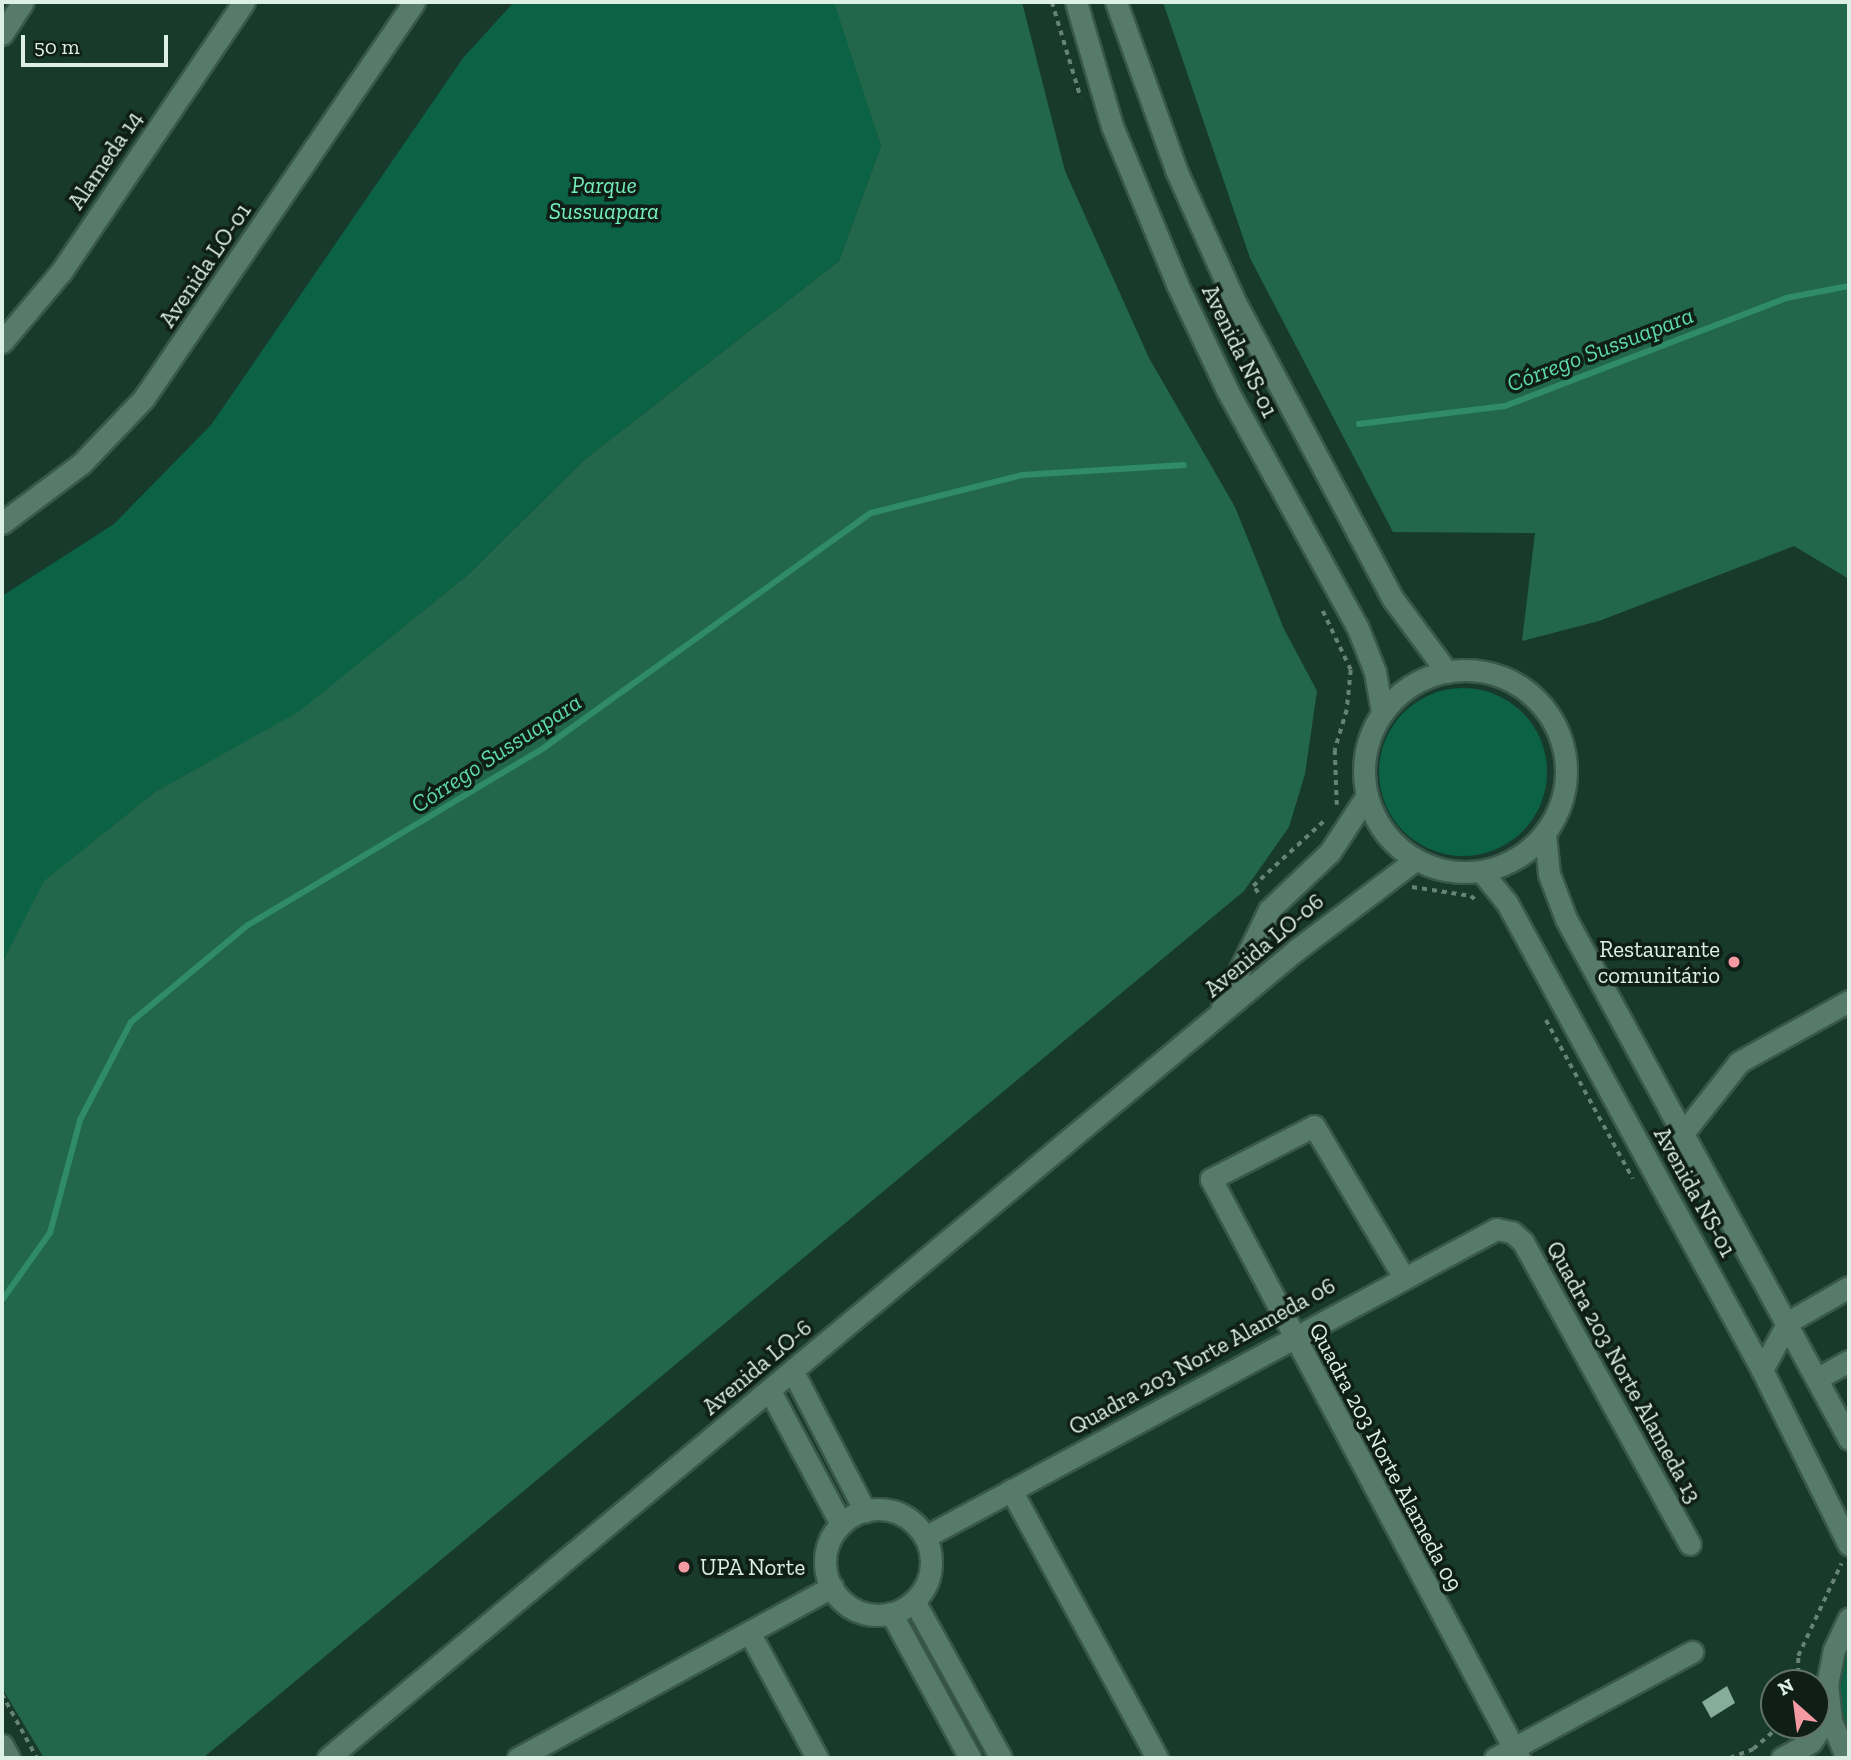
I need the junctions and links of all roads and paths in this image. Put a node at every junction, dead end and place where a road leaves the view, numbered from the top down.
1 (23, 2) edge
2 (244, 2) edge
3 (414, 2) edge
4 (1076, 2) edge
5 (1116, 2) edge
6 (2, 34) edge
7 (2, 342) edge
8 (2, 523) edge
9 (1447, 671) junction
10 (1381, 712) junction
11 (1366, 797) junction
12 (1545, 834) junction
13 (1415, 860) junction
14 (1482, 872) junction
15 (1849, 1001) edge
16 (1208, 1027) junction
17 (1683, 1133) junction
18 (1507, 1230) joint
19 (1403, 1276) junction
20 (1849, 1287) edge
21 (1788, 1322) junction
22 (1292, 1337) junction
23 (1849, 1361) edge
24 (1762, 1370) junction
25 (793, 1372) junction
26 (1818, 1378) junction
27 (770, 1391) junction
28 (1849, 1439) edge
29 (1011, 1490) junction
30 (865, 1511) junction
31 (841, 1524) junction
32 (925, 1537) junction
33 (1690, 1544) dead end
34 (1849, 1545) edge
35 (832, 1587) junction
36 (914, 1601) junction
37 (891, 1613) junction
38 (1849, 1618) edge
39 (749, 1632) junction
40 (1692, 1652) dead end
41 (1830, 1669) edge
42 (2, 1694) edge
43 (1830, 1714) edge
44 (1765, 1739) edge
45 (1813, 1739) edge
46 (2, 1745) edge
47 (334, 1753) edge
48 (1509, 1755) edge
49 (9, 1758) edge
50 (37, 1758) edge
51 (313, 1758) edge
52 (518, 1758) edge
53 (817, 1758) edge
54 (970, 1758) edge
55 (1001, 1758) edge
56 (1157, 1758) edge
57 (1730, 1758) edge
58 (1782, 1758) edge
59 (1847, 1758) edge

1 - 6 street
2 - 7 street, Alameda 14
3 - 8 street, Avenida LO-01
4 - 10 street, Avenida NS-01
5 - 9 street, Avenida NS-01
9 - 10 street
9 - 12 street
10 - 11 street
11 - 13 street
11 - 16 street, Avenida LO-06
12 - 14 street
12 - 17 street, Avenida NS-01
13 - 14 street
13 - 16 street, Avenida LO-06
14 - 24 street, Avenida NS-01
15 - 17 street
16 - 25 street, Avenida LO-6
17 - 21 street, Avenida NS-01
18 - 19 street, Quadra 203 Norte Alameda 06
18 - 33 street, Quadra 203 Norte Alameda 13
19 - 22 street, Quadra 203 Norte Alameda 06
19 - 22 street, Quadra 203 Norte Alameda 09
20 - 21 street
21 - 24 street
21 - 26 street, Avenida NS-01
22 - 29 street, Quadra 203 Norte Alameda 06
22 - 48 street, Quadra 203 Norte Alameda 09
23 - 26 street
24 - 34 street, Avenida NS-01
25 - 27 street, Avenida LO-6
25 - 30 street
26 - 28 street, Avenida NS-01
27 - 31 street
27 - 47 street, Avenida LO-6
29 - 32 street, Quadra 203 Norte Alameda 06
29 - 56 street
30 - 31 street
30 - 32 street
31 - 35 street
32 - 36 street
35 - 37 street
35 - 39 street
36 - 37 street
36 - 55 street
37 - 54 street
38 - 41 street
39 - 52 street
39 - 53 street
40 - 48 street
42 - 50 path
43 - 59 street
44 - 57 path
45 - 58 street
46 - 49 street
47 - 51 street

